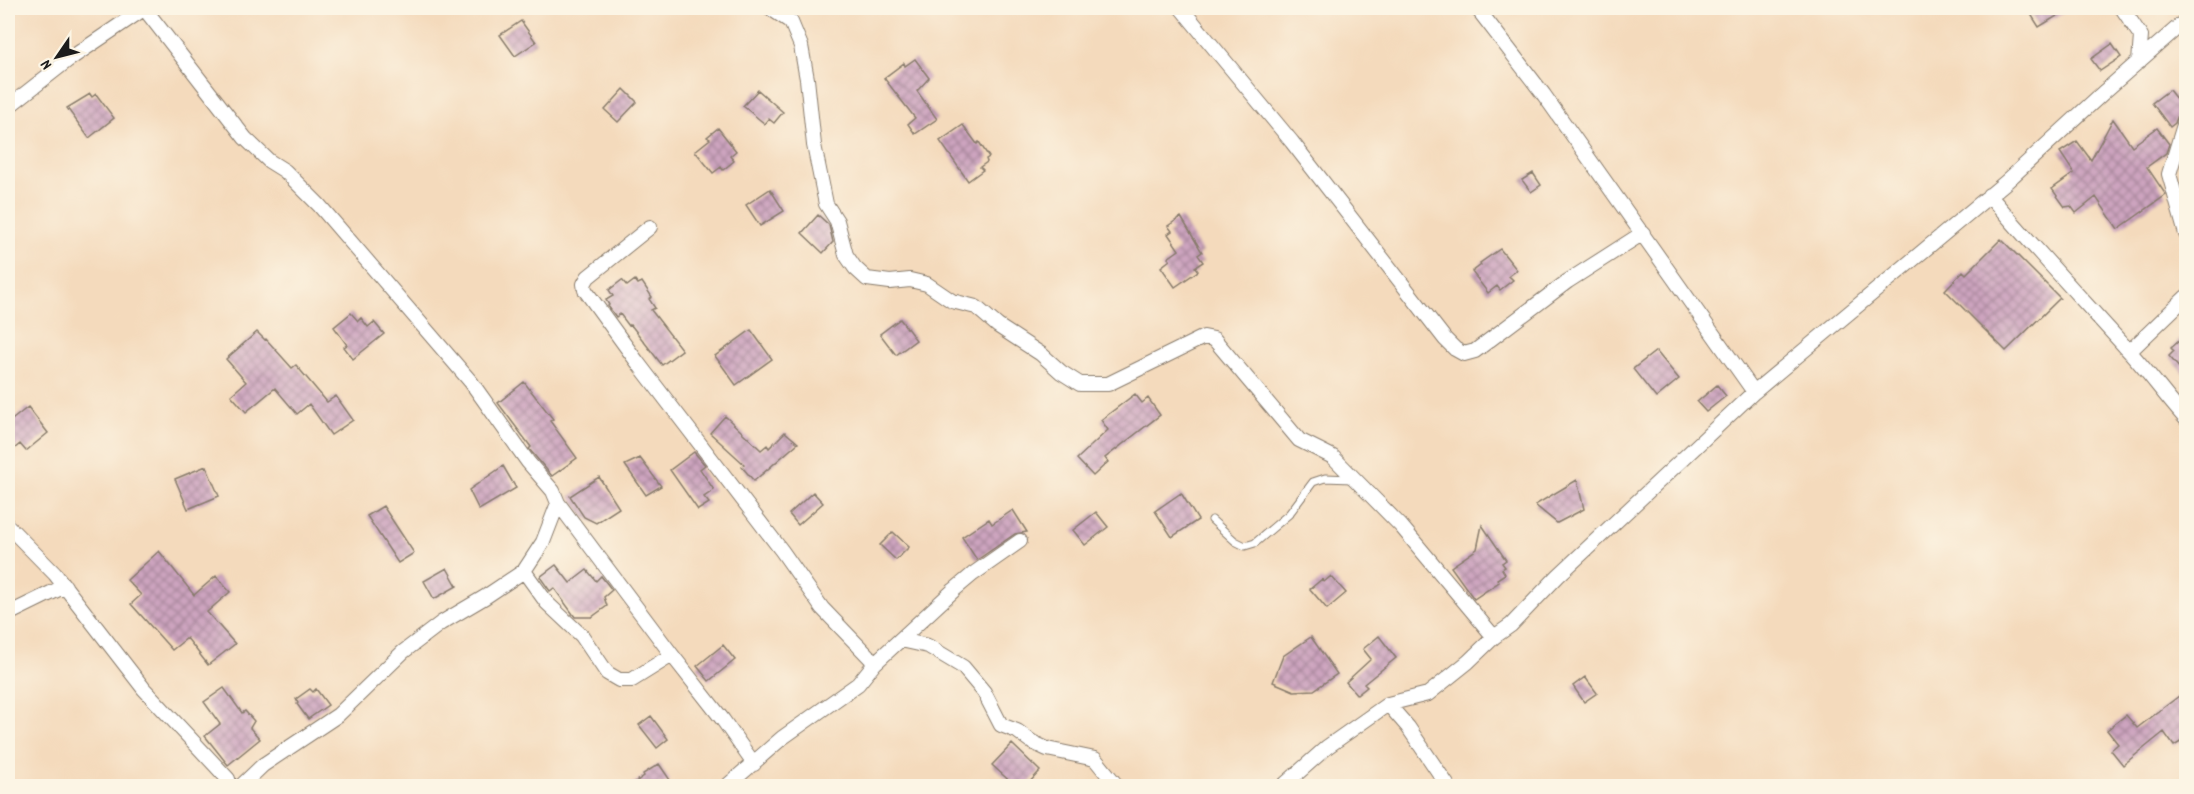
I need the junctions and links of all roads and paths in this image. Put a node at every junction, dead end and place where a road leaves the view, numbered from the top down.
1 (144, 8) edge
2 (770, 8) edge
3 (1181, 8) edge
4 (1477, 8) edge
5 (2122, 8) edge
6 (2187, 20) edge
7 (2139, 62) junction
8 (8, 107) edge
9 (2187, 118) edge
10 (1989, 195) junction
11 (650, 227) dead end
12 (1643, 233) junction
13 (2187, 234) edge
14 (2187, 297) edge
15 (2130, 351) junction
16 (1754, 392) junction
17 (2187, 419) edge
18 (1355, 479) junction
19 (558, 503) junction
20 (1212, 520) dead end
21 (8, 526) edge
22 (1020, 541) dead end
23 (524, 571) junction
24 (65, 586) junction
25 (8, 614) edge
26 (1494, 637) junction
27 (901, 640) junction
28 (672, 655) junction
29 (875, 663) junction
30 (1388, 704) junction
31 (754, 764) junction
32 (232, 785) edge
33 (727, 786) edge
34 (1117, 786) edge
35 (1283, 786) edge
36 (1448, 786) edge

1 - 8 street
1 - 19 street
2 - 18 street
3 - 12 street
4 - 12 street
5 - 7 street
6 - 7 street
7 - 10 street
9 - 13 street
10 - 15 street
10 - 16 street
11 - 29 street
12 - 16 street
14 - 15 street
15 - 17 street
16 - 26 street
18 - 20 lane
18 - 26 street
19 - 23 street
19 - 28 street
21 - 24 street
22 - 27 street
23 - 28 street
23 - 32 street
24 - 25 street
24 - 32 street
26 - 30 street
27 - 29 street
27 - 34 street
28 - 31 street
29 - 31 street
30 - 35 street
30 - 36 street
31 - 33 street

